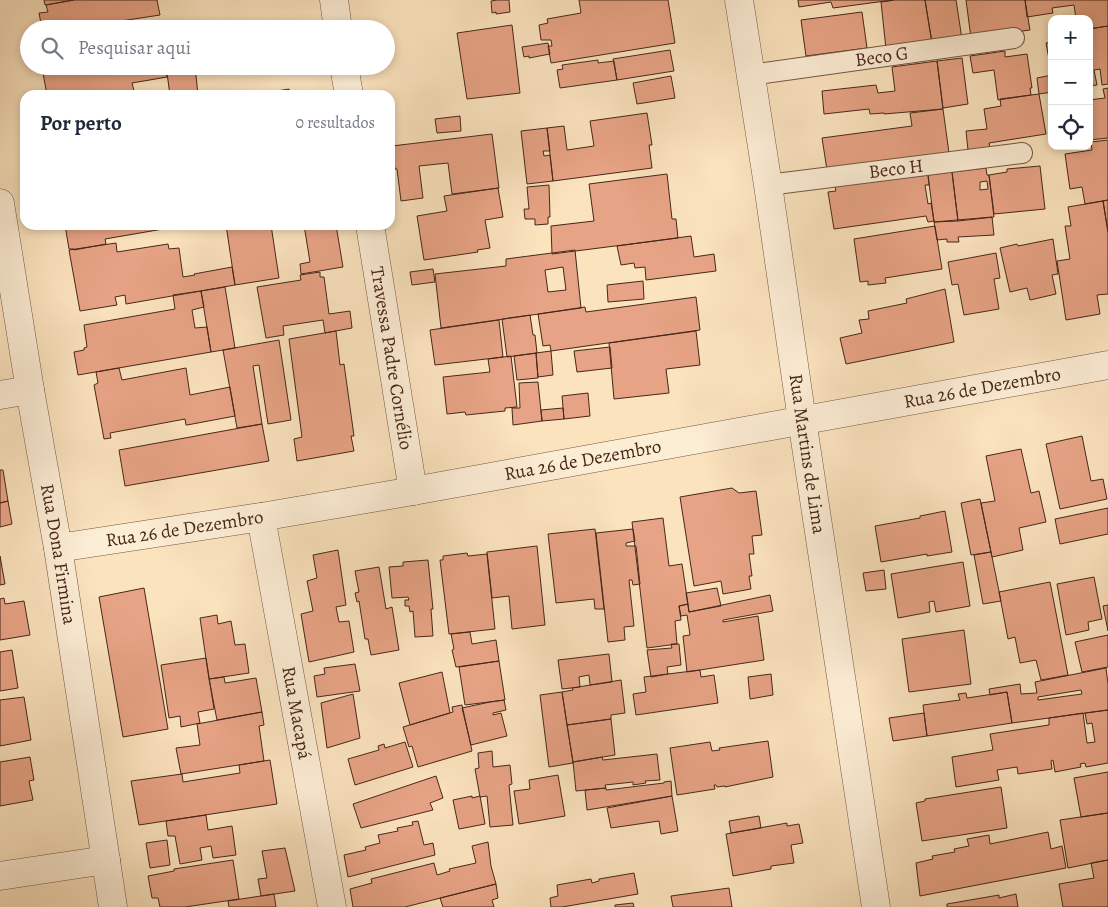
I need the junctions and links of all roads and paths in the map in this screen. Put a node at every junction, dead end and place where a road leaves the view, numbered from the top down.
1 (334, 0) edge
2 (740, 0) edge
3 (337, 20) edge
4 (1014, 38) dead end
5 (346, 75) edge
6 (751, 75) junction
7 (348, 90) edge
8 (1022, 152) dead end
9 (768, 185) junction
10 (0, 203) edge
11 (371, 230) edge
12 (1108, 365) edge
13 (30, 390) junction
14 (0, 395) edge
15 (802, 420) junction
16 (413, 491) junction
17 (261, 517) junction
18 (58, 548) junction
19 (106, 860) junction
20 (0, 876) edge
21 (113, 907) edge
22 (332, 907) edge
23 (876, 907) edge

1 - 3 street
2 - 6 street, Rua Martins de Lima
4 - 6 lane, Beco G
5 - 7 street
6 - 9 street, Rua Martins de Lima
8 - 9 lane, Beco H
9 - 15 street, Rua Martins de Lima
10 - 13 street, Rua Dona Firmina
11 - 16 street, Travessa Padre Cornélio
12 - 15 street, Rua 26 de Dezembro
13 - 14 street
13 - 18 street, Rua Dona Firmina
15 - 16 street, Rua 26 de Dezembro
15 - 23 street, Rua Martins de Lima
16 - 17 street, Rua 26 de Dezembro
17 - 18 street, Rua 26 de Dezembro
17 - 22 street, Rua Macapá
18 - 19 street, Rua Dona Firmina
19 - 20 street
19 - 21 street, Rua Dona Firmina

